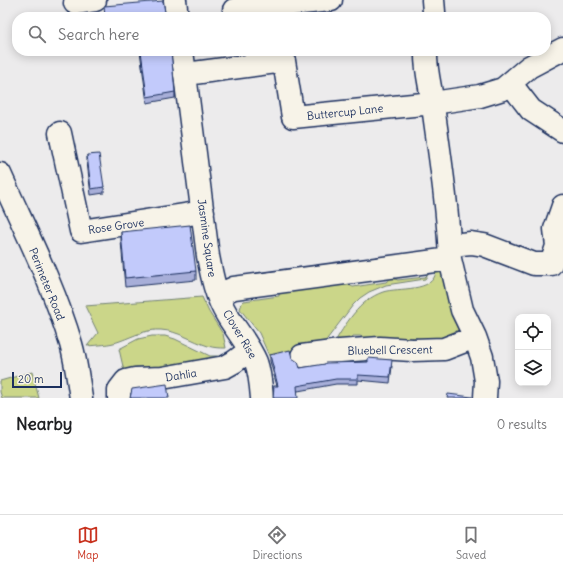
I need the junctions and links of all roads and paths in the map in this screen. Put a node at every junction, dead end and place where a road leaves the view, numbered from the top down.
1 (175, 0) edge
2 (331, 0) edge
3 (433, 0) edge
4 (302, 2) edge
5 (234, 10) dead end
6 (176, 12) edge
7 (434, 12) edge
8 (563, 49) edge
9 (551, 55) edge
10 (183, 56) edge
11 (426, 56) edge
12 (550, 56) edge
13 (186, 74) junction
14 (510, 83) junction
15 (433, 103) junction
16 (563, 132) edge
17 (60, 133) dead end
18 (0, 174) edge
19 (563, 206) edge
20 (203, 212) junction
21 (450, 252) junction
22 (218, 295) junction
23 (476, 336) junction
24 (250, 350) junction
25 (302, 356) dead end
26 (81, 398) edge
27 (119, 398) edge
28 (262, 398) edge
29 (486, 398) edge

1 - 6 street
2 - 4 street
3 - 7 street
4 - 5 street
8 - 9 street
10 - 13 street, Jasmine Square
11 - 15 street
12 - 14 street
13 - 15 street, Buttercup Lane
13 - 20 street, Jasmine Square
14 - 15 street
14 - 16 street
15 - 21 street
17 - 20 street, Rose Grove
18 - 26 street, Perimeter Road
19 - 21 street
20 - 22 street, Jasmine Square
21 - 22 street
21 - 23 street
22 - 24 street, Clover Rise
23 - 25 street, Bluebell Crescent
23 - 29 street
24 - 27 street, Dahlia
24 - 28 street, Clover Rise

